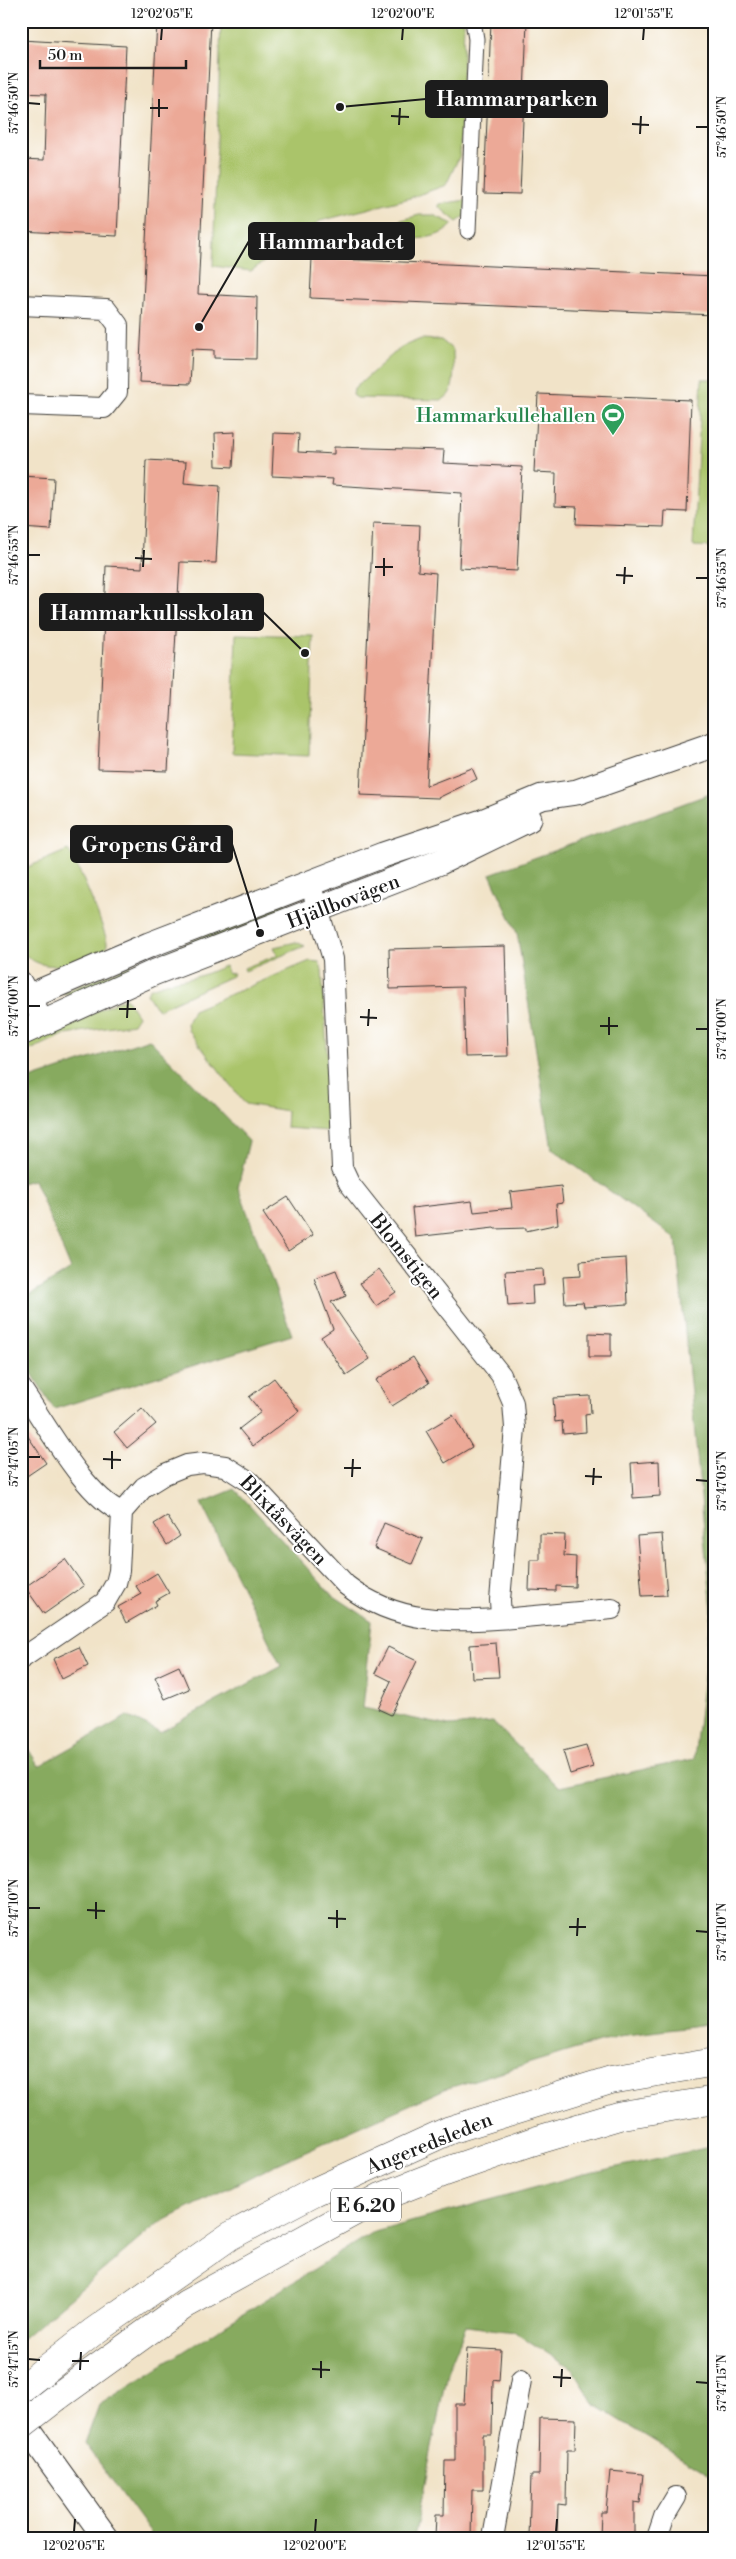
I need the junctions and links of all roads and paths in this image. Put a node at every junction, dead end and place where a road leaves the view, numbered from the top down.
1 (473, 21) edge
2 (468, 231) dead end
3 (21, 305) edge
4 (21, 405) edge
5 (715, 744) edge
6 (577, 792) junction
7 (310, 883) junction
8 (320, 910) junction
9 (24, 992) edge
10 (44, 1022) junction
11 (21, 1033) edge
12 (21, 1388) edge
13 (122, 1512) junction
14 (612, 1609) dead end
15 (501, 1618) junction
16 (21, 1659) edge
17 (715, 2062) edge
18 (715, 2100) edge
19 (521, 2380) dead end
20 (30, 2382) edge
21 (21, 2420) edge
22 (21, 2425) edge
23 (676, 2497) dead end
24 (106, 2538) edge
25 (493, 2538) edge
26 (657, 2538) edge

1 - 2 street
3 - 4 street
5 - 6 street, Hjällbovägen
6 - 7 street, Hjällbovägen
6 - 8 street, Hjällbovägen
7 - 8 street, Blomstigen
7 - 9 street, Hjällbovägen
8 - 10 street, Hjällbovägen
8 - 15 street, Blomstigen
9 - 10 street
10 - 11 street, Hjällbovägen
12 - 13 street
13 - 15 street, Blixtåsvägen
13 - 16 street
14 - 15 street, Blixtåsvägen
17 - 20 highway, Angeredsleden / E 6.20
18 - 22 highway, Angeredsleden / E 6.20, bridge
19 - 25 street
21 - 24 street
23 - 26 street

